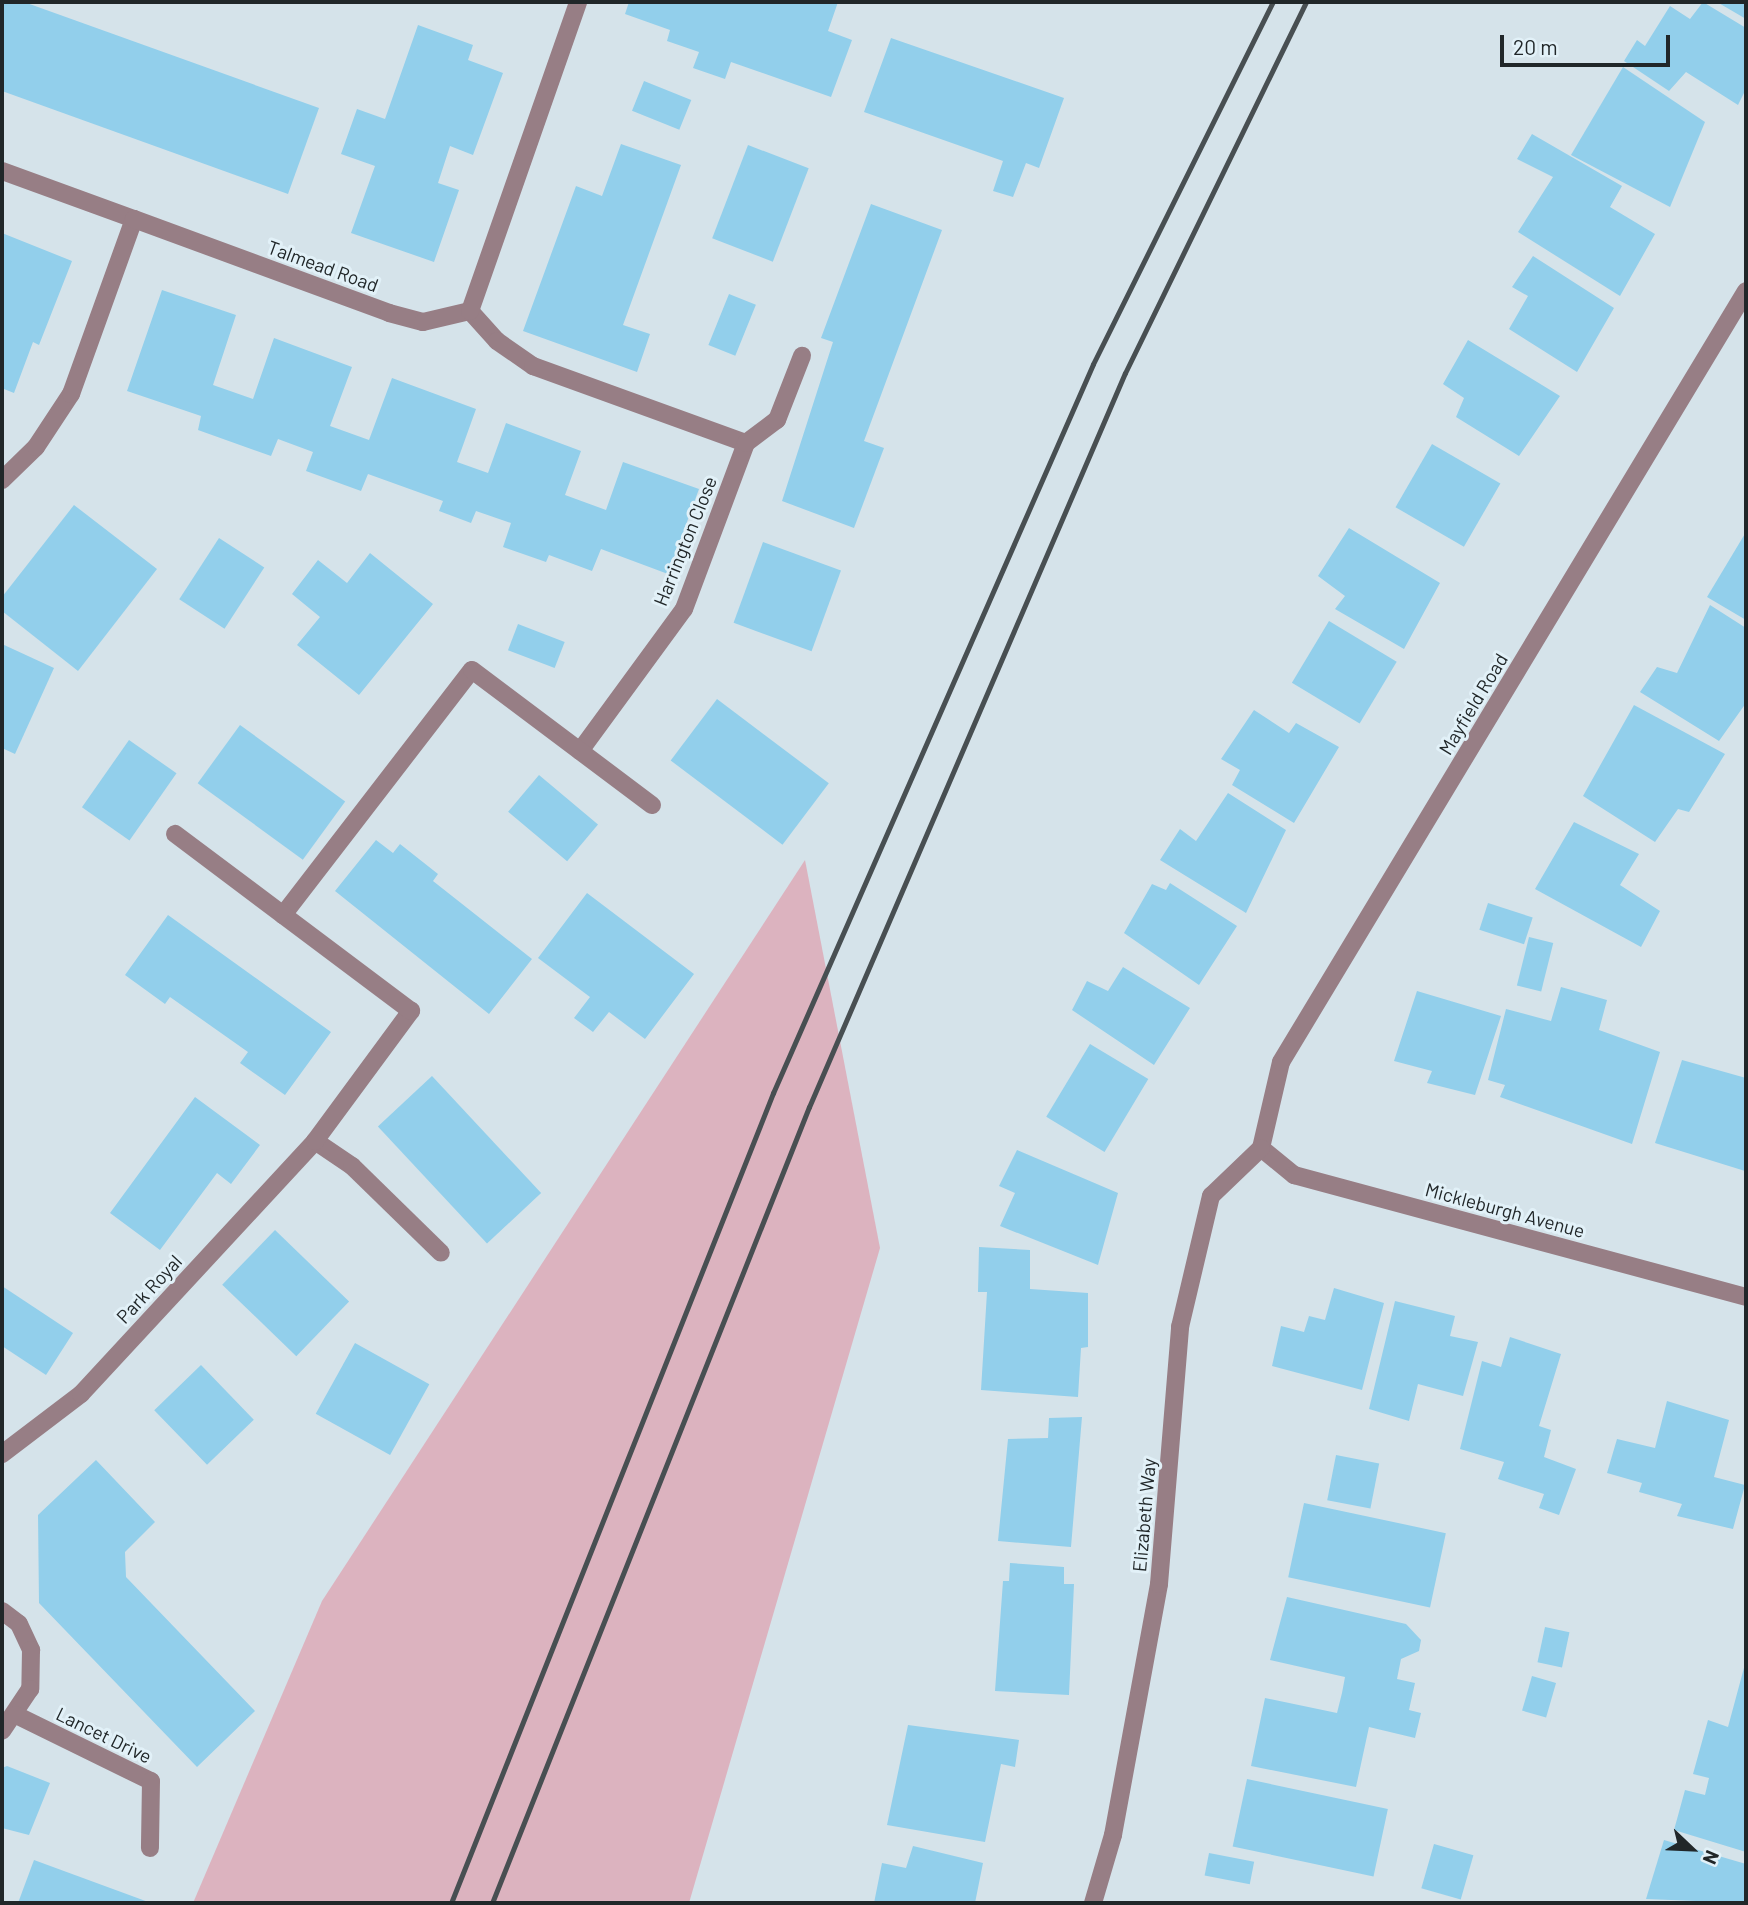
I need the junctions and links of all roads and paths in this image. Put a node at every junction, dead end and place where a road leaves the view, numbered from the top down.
1 (578, 2) edge
2 (2, 171) edge
3 (134, 219) junction
4 (1746, 291) edge
5 (470, 311) junction
6 (802, 356) dead end
7 (746, 443) junction
8 (2, 480) edge
9 (580, 751) junction
10 (652, 805) dead end
11 (175, 835) dead end
12 (283, 915) junction
13 (315, 1141) junction
14 (1261, 1149) junction
15 (441, 1253) dead end
16 (1746, 1297) edge
17 (2, 1454) edge
18 (2, 1611) edge
19 (16, 1716) junction
20 (2, 1731) edge
21 (150, 1848) dead end
22 (1093, 1903) edge

1 - 5 street
2 - 3 street, Talmead Road
3 - 5 street, Talmead Road
3 - 8 street
4 - 14 street, Mayfield Road
5 - 7 street
6 - 7 street
7 - 9 street, Harrington Close
9 - 10 street
9 - 12 street
11 - 12 street, Park Royal
12 - 13 street, Park Royal
13 - 15 street
13 - 17 street, Park Royal
14 - 16 street, Mickleburgh Avenue
14 - 22 street, Elizabeth Way
18 - 19 street
19 - 20 street
19 - 21 street, Lancet Drive

